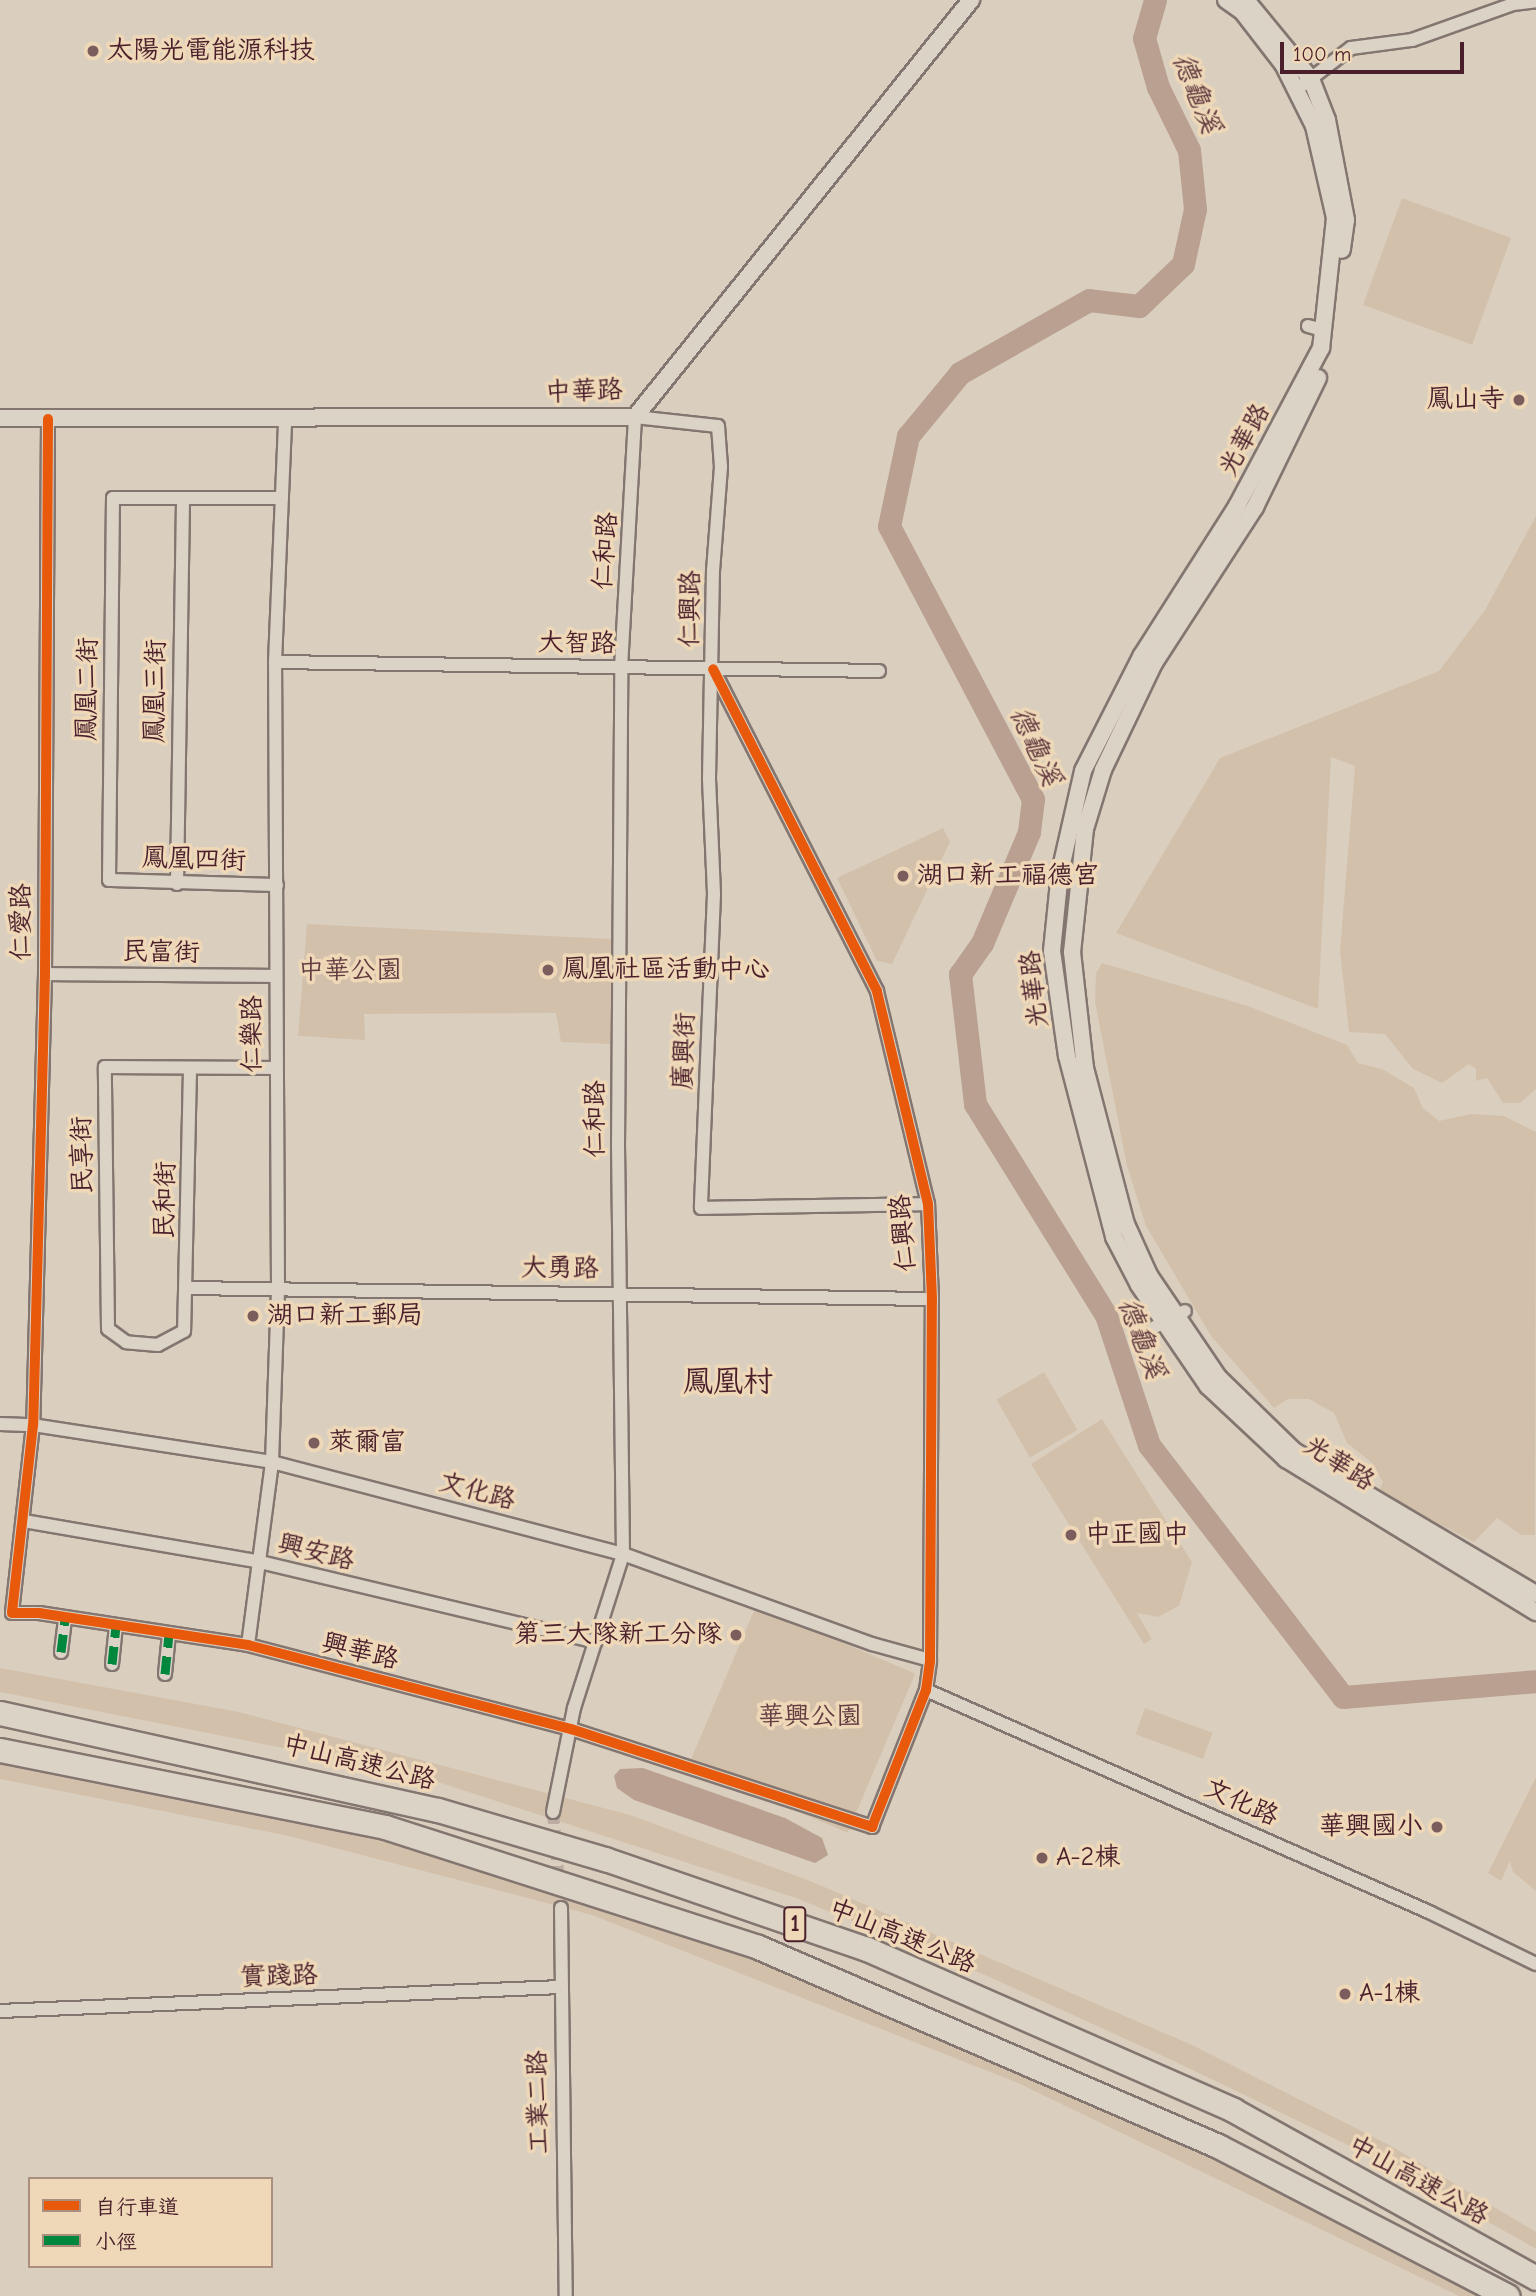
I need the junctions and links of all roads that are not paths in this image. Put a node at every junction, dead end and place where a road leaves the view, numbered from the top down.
1 (971, 0) edge
2 (1226, 0) edge
3 (1246, 0) edge
4 (1536, 1) edge
5 (1311, 79) junction
6 (1296, 90) junction
7 (635, 417) junction
8 (0, 418) edge
9 (48, 419) junction
10 (285, 421) junction
11 (183, 498) junction
12 (282, 498) junction
13 (275, 662) junction
14 (621, 668) junction
15 (713, 669) junction
16 (879, 671) dead end
17 (108, 880) joint
18 (177, 884) junction
19 (277, 885) junction
20 (45, 974) junction
21 (276, 976) junction
22 (275, 1068) junction
23 (190, 1070) junction
24 (928, 1204) junction
25 (187, 1288) junction
26 (278, 1288) junction
27 (621, 1293) junction
28 (932, 1300) junction
29 (1169, 1319) junction
30 (184, 1331) joint
31 (0, 1424) edge
32 (33, 1425) junction
33 (1289, 1456) junction
34 (272, 1462) junction
35 (24, 1521) junction
36 (623, 1554) junction
37 (256, 1561) junction
38 (1536, 1594) edge
39 (1536, 1612) edge
40 (65, 1617) junction
41 (116, 1625) junction
42 (169, 1634) junction
43 (595, 1642) junction
44 (248, 1645) junction
45 (61, 1652) dead end
46 (930, 1660) junction
47 (112, 1664) dead end
48 (165, 1674) dead end
49 (926, 1690) junction
50 (0, 1713) edge
51 (571, 1729) junction
52 (0, 1750) edge
53 (553, 1812) tunnel mouth
54 (872, 1827) joint
55 (561, 1908) tunnel mouth
56 (1536, 1964) edge
57 (560, 1987) junction
58 (0, 2011) edge
59 (1536, 2278) edge
60 (566, 2296) edge
61 (1507, 2296) edge

1 - 7 street, 中華路
2 - 6 street, 光華路
3 - 5 street, 光華路
4 - 5 street
5 - 6 street
5 - 29 street, 光華路
6 - 29 street, 光華路
7 - 10 street, 中華路
7 - 14 street, 仁和路
7 - 15 street, 仁興路
8 - 9 street, 中華路
9 - 10 street, 中華路
9 - 20 street, 仁愛路
10 - 12 street, 仁樂路
11 - 12 street
11 - 17 street, 鳳凰二街
11 - 18 street, 鳳凰三街
12 - 13 street, 仁樂路
13 - 14 street, 大智路
13 - 19 street, 仁樂路
14 - 15 street, 大智路
14 - 27 street, 仁和路
15 - 16 street, 大智路
15 - 24 street, 仁興路
15 - 24 street, 廣興街
17 - 18 street, 鳳凰四街
18 - 19 street, 鳳凰四街
19 - 21 street, 仁樂路
20 - 21 street, 民富街
20 - 32 street, 仁愛路
21 - 22 street, 仁樂路
22 - 23 street, 民享街
22 - 26 street, 仁樂路
23 - 25 street, 民和街
23 - 30 street, 民享街
24 - 28 street, 仁興路
25 - 26 street, 大勇路
25 - 30 street, 民和街
26 - 27 street, 大勇路
26 - 34 street, 仁樂路
27 - 28 street, 大勇路
27 - 36 street, 仁和路
28 - 46 street, 仁興路
29 - 33 street, 光華路
31 - 32 street, 文化路
32 - 34 street, 文化路
32 - 35 street, 興華路
33 - 38 street, 光華路
33 - 39 street, 光華路
34 - 36 street, 文化路
34 - 37 street, 仁樂路
35 - 37 street, 興安路
35 - 40 street, 興華路
36 - 43 street, 仁和路
36 - 46 street, 文化路
37 - 43 street, 興安路
37 - 44 street, 仁樂路
40 - 41 street, 興華路
40 - 45 street
41 - 42 street, 興華路
41 - 47 street
42 - 44 street, 興華路
42 - 48 street
43 - 51 street, 仁和路
44 - 51 street, 興華路
46 - 49 street, 仁興路
49 - 54 street, 仁興路
49 - 56 street, 文化路
50 - 59 highway, 中山高速公路 / 1
51 - 53 street, 仁和路
51 - 54 street, 興華路
52 - 61 highway, 1
55 - 57 street, 工業二路
57 - 58 street, 實踐路
57 - 60 street, 工業二路

